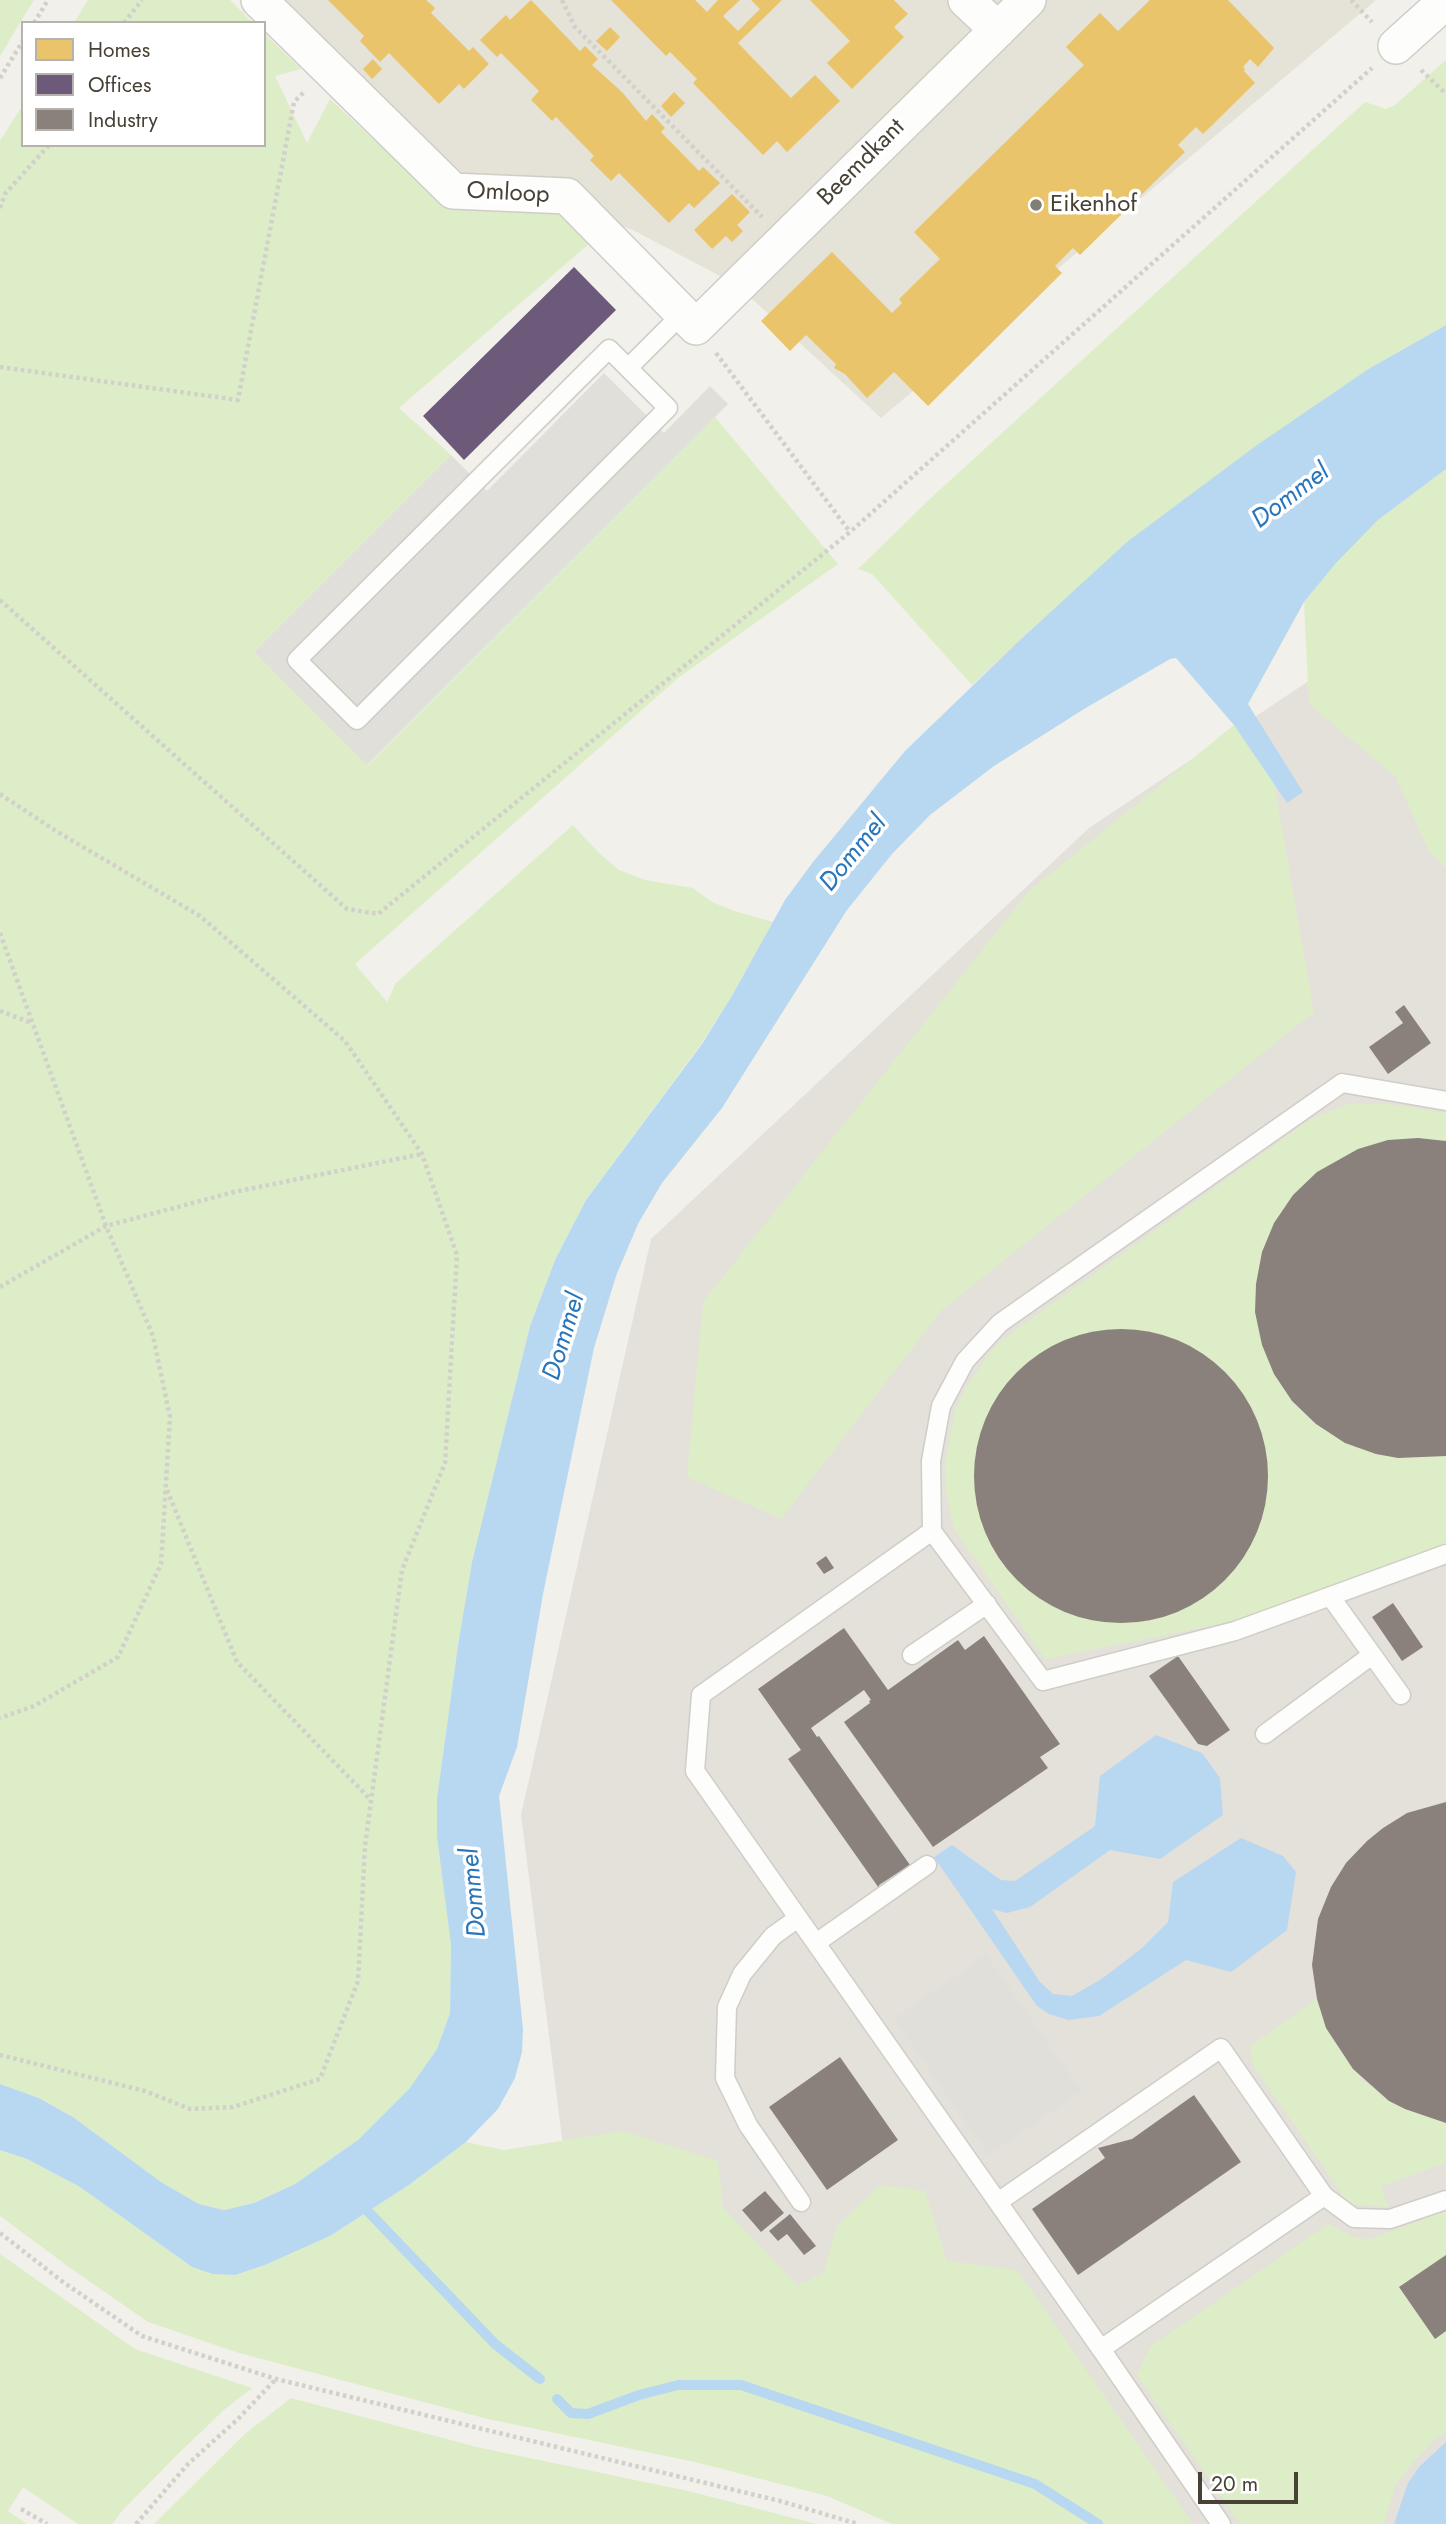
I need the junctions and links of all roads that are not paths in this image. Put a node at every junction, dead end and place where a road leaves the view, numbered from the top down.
1 (259, 0) edge
2 (967, 0) edge
3 (1028, 0) edge
4 (1446, 1) edge
5 (998, 30) junction
6 (1396, 46) road end
7 (690, 320) junction
8 (628, 368) junction
9 (1446, 1101) edge
10 (932, 1531) junction
11 (1446, 1554) edge
12 (1330, 1596) junction
13 (986, 1604) junction
14 (912, 1655) dead end
15 (1372, 1655) junction
16 (1401, 1695) dead end
17 (1265, 1734) dead end
18 (927, 1865) dead end
19 (798, 1918) junction
20 (816, 1943) junction
21 (1325, 2196) junction
22 (1446, 2200) edge
23 (801, 2202) dead end
24 (998, 2202) junction
25 (1101, 2349) junction
26 (1221, 2524) edge

1 - 7 street, Omloop
2 - 5 street
3 - 5 street, Beemdkant
4 - 6 street
5 - 7 street, Beemdkant
7 - 8 lane
8 - 8 lane
9 - 10 lane
10 - 13 lane
10 - 19 lane
11 - 12 lane
12 - 13 lane
12 - 15 lane
13 - 14 lane
15 - 16 lane
15 - 17 lane
18 - 20 lane
19 - 20 lane
19 - 23 lane
20 - 24 lane
21 - 22 lane
21 - 24 lane
21 - 25 lane
24 - 25 lane
25 - 26 lane

